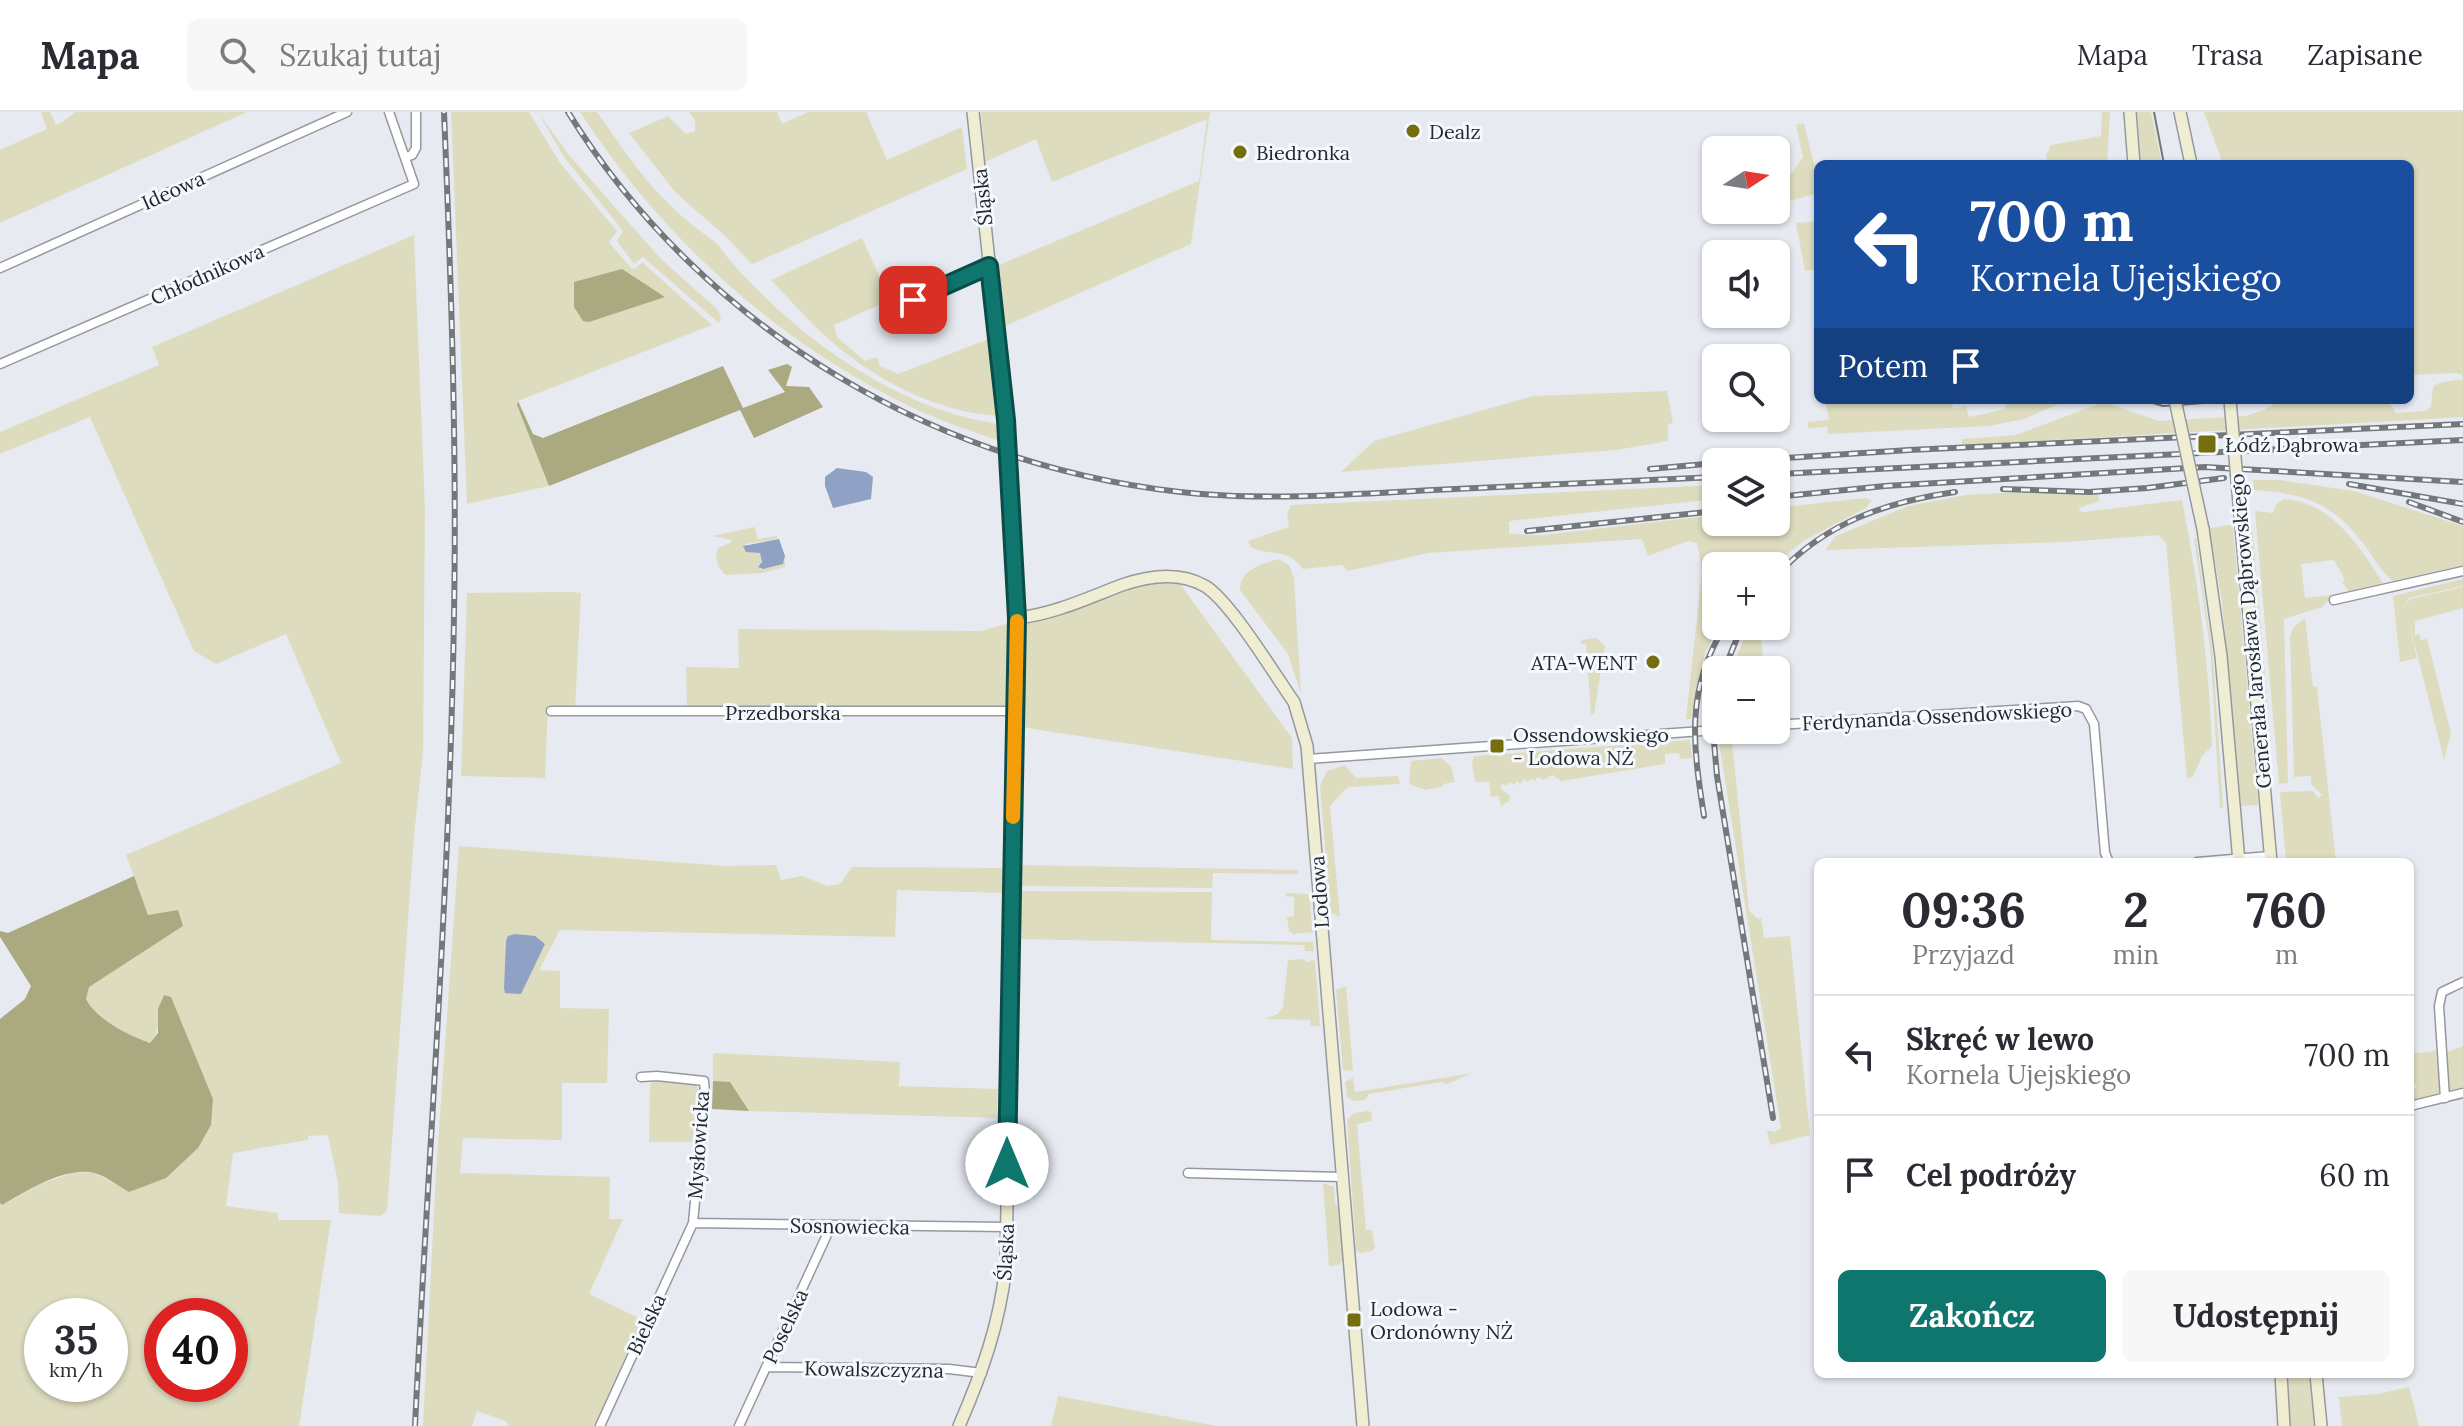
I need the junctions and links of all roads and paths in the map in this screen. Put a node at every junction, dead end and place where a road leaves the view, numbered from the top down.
1 (347, 112) edge
2 (389, 112) edge
3 (416, 112) edge
4 (973, 112) edge
5 (2130, 112) edge
6 (2180, 112) edge
7 (406, 157) junction
8 (2134, 160) edge
9 (2190, 160) edge
10 (989, 266) junction
11 (0, 268) edge
12 (906, 303) dead end
13 (0, 364) edge
14 (2176, 404) edge
15 (2230, 404) edge
16 (2463, 571) edge
17 (2334, 600) dead end
18 (1017, 618) junction
19 (551, 711) dead end
20 (1015, 711) junction
21 (1790, 724) edge
22 (1702, 731) edge
23 (1308, 759) junction
24 (2107, 858) edge
25 (2239, 858) edge
26 (2270, 858) edge
27 (2463, 982) edge
28 (641, 1077) dead end
29 (2463, 1093) edge
30 (2445, 1098) junction
31 (2414, 1105) edge
32 (1188, 1173) dead end
33 (1342, 1177) junction
34 (693, 1223) junction
35 (831, 1226) junction
36 (1007, 1227) junction
37 (766, 1367) junction
38 (982, 1373) junction
39 (2281, 1378) edge
40 (2316, 1378) edge
41 (600, 1426) edge
42 (739, 1426) edge
43 (959, 1426) edge
44 (1363, 1426) edge
45 (2284, 1426) edge
46 (2321, 1426) edge

1 - 11 street, Ideowa
2 - 7 street
3 - 7 street
4 - 10 street, Śląska
5 - 8 street
6 - 9 street
7 - 13 street, Chłodnikowa
10 - 12 street
10 - 18 street, Śląska
14 - 25 street, Generała Jarosława Dąbrowskiego, bridge
15 - 26 street, Generała Jarosława Dąbrowskiego, bridge
16 - 17 street
18 - 20 street, Śląska
18 - 23 street, Lodowa
19 - 20 street, Przedborska
20 - 36 street, Śląska
21 - 24 street, Ferdynanda Ossendowskiego
22 - 23 street
23 - 33 street, Lodowa
27 - 30 street
28 - 34 street, Mysłowicka
29 - 30 street
30 - 31 street
32 - 33 street
33 - 44 street, Lodowa
34 - 35 street, Sosnowiecka
34 - 41 street, Bielska
35 - 36 street, Sosnowiecka
35 - 37 street, Poselska
36 - 38 street, Śląska
37 - 38 street, Kowalszczyzna
37 - 42 street, Poselska
38 - 43 street, Śląska
39 - 45 street
40 - 46 street

